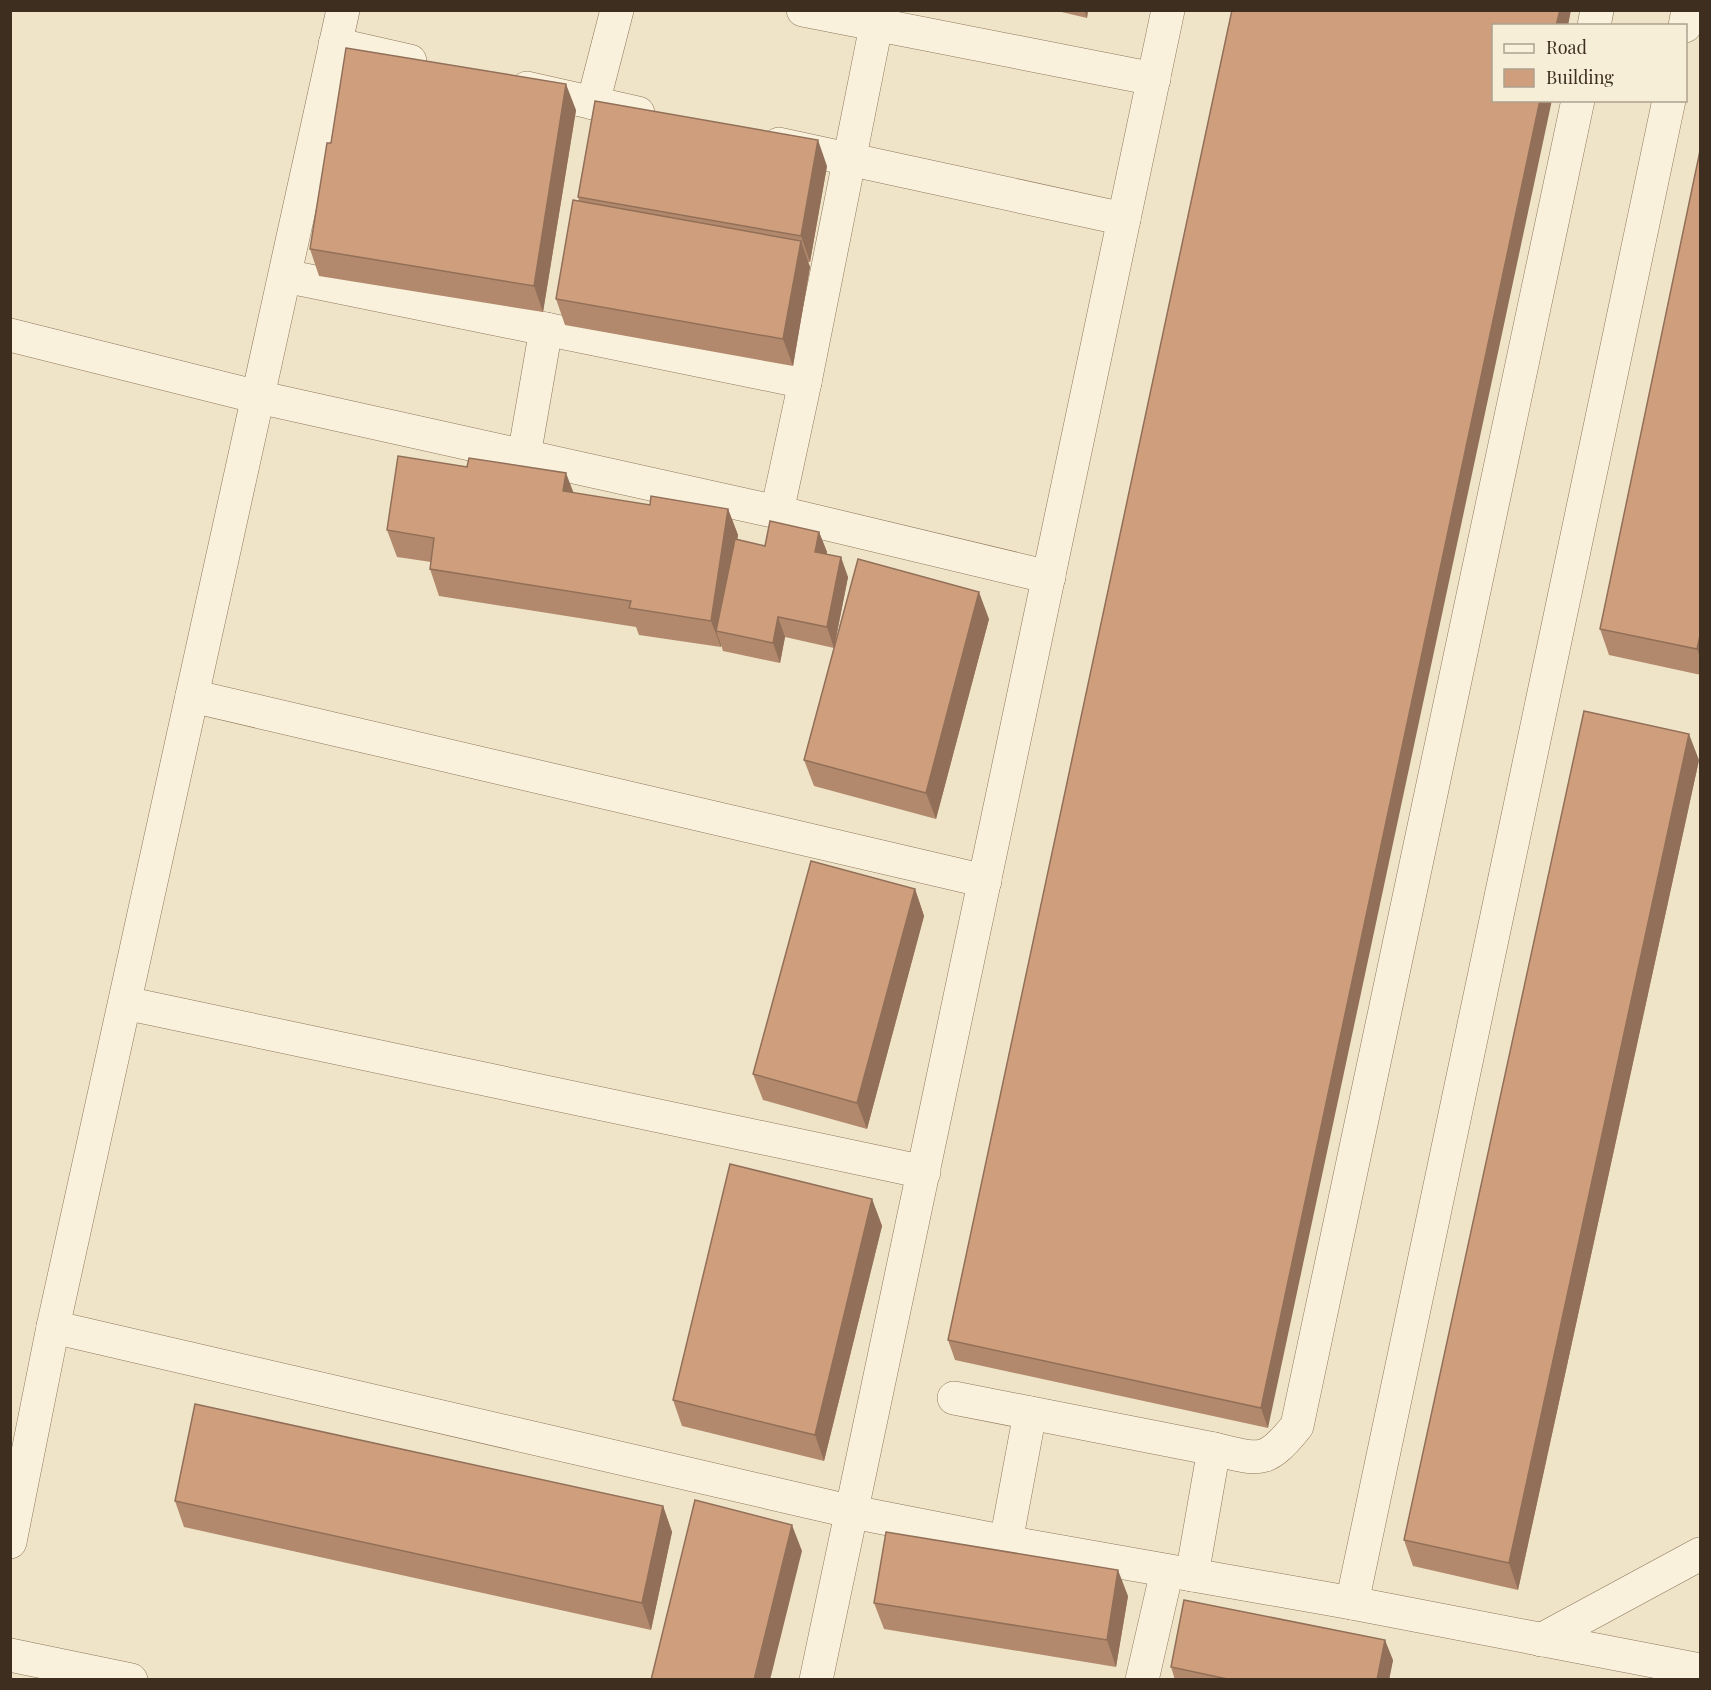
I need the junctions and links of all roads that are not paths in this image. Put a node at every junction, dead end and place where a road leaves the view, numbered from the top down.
1 (343, 10) edge
2 (617, 10) edge
3 (803, 10) edge
4 (1168, 10) edge
5 (876, 26) junction
6 (336, 44) junction
7 (436, 67) edge
8 (1154, 79) junction
9 (504, 82) edge
10 (1578, 102) edge
11 (1669, 102) edge
12 (593, 103) junction
13 (664, 118) edge
14 (746, 136) edge
15 (851, 159) junction
16 (1124, 219) junction
17 (285, 276) junction
18 (546, 329) junction
19 (10, 335) edge
20 (806, 382) junction
21 (258, 397) junction
22 (524, 456) junction
23 (777, 512) junction
24 (1049, 577) junction
25 (192, 696) junction
26 (985, 881) junction
27 (125, 1003) junction
28 (924, 1172) junction
29 (53, 1327) junction
30 (954, 1398) dead end
31 (1030, 1413) junction
32 (1214, 1449) junction
33 (853, 1512) junction
34 (10, 1542) edge
35 (1006, 1542) junction
36 (1701, 1554) edge
37 (1179, 1573) junction
38 (1352, 1603) junction
39 (1541, 1640) junction
40 (10, 1655) edge
41 (1701, 1670) edge
42 (131, 1680) edge
43 (816, 1680) edge
44 (1142, 1680) edge

1 - 6 street
2 - 12 street
3 - 5 street
4 - 8 street
5 - 8 street
5 - 15 street
6 - 7 street
6 - 17 street
8 - 16 street
9 - 12 street
10 - 32 street
11 - 38 street
12 - 13 street
14 - 15 street
15 - 16 street
15 - 20 street
16 - 24 street
17 - 18 street
17 - 21 street
18 - 20 street
18 - 22 street
19 - 21 street
20 - 23 street
21 - 22 street
21 - 25 street
22 - 23 street
23 - 24 street
24 - 26 street
25 - 26 street
25 - 27 street
26 - 28 street
27 - 28 street
27 - 29 street
28 - 33 street
29 - 33 street
29 - 34 street
30 - 31 street
31 - 32 street
31 - 35 street
32 - 37 street
33 - 35 street
33 - 43 street
35 - 37 street
36 - 39 street
37 - 38 street
37 - 44 street
38 - 39 street
39 - 41 street
40 - 42 street

